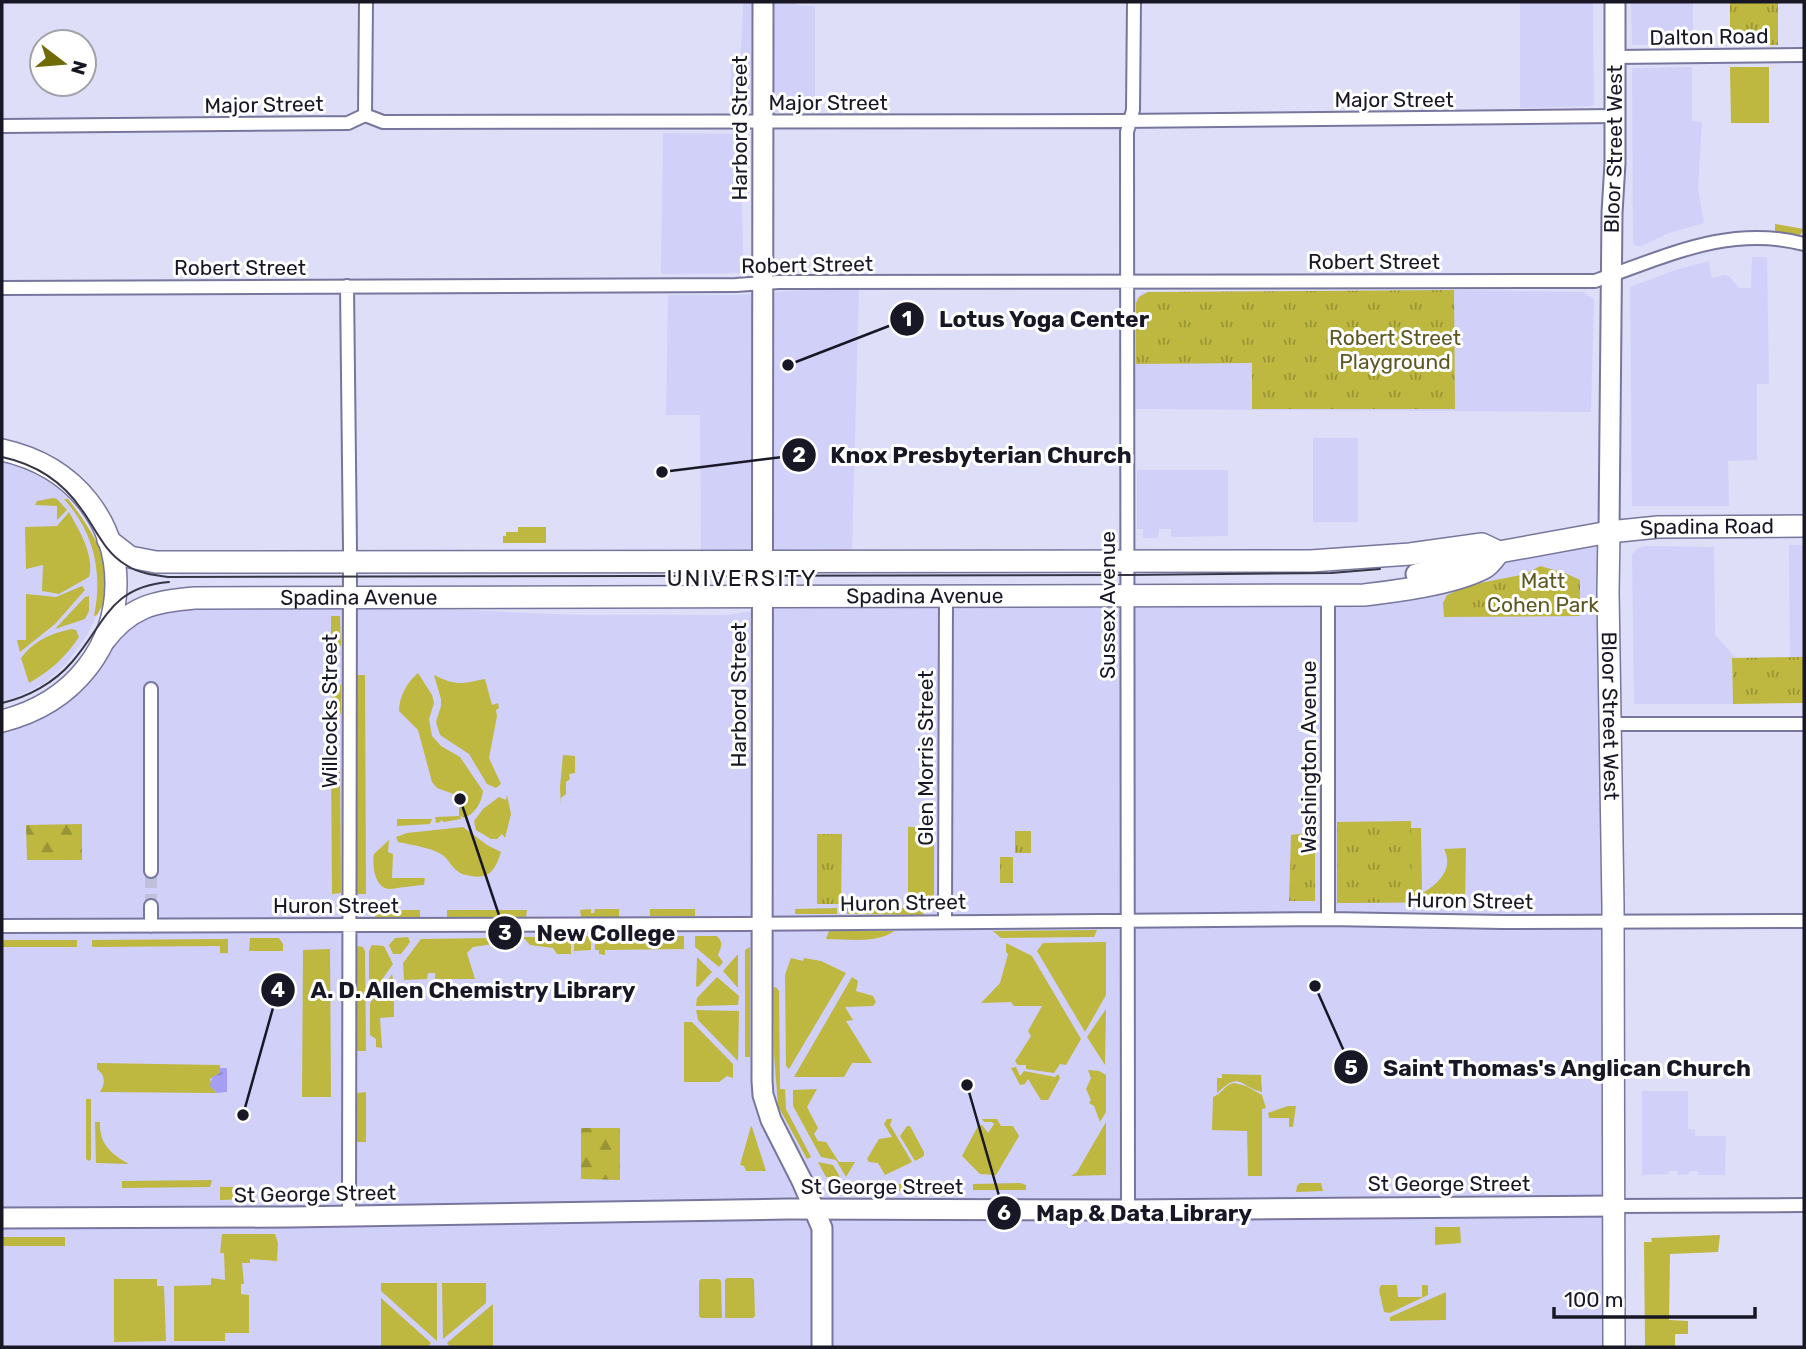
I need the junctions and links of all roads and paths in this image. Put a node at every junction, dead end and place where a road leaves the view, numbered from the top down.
1 (366, 2) edge
2 (763, 2) edge
3 (1135, 2) edge
4 (1615, 2) edge
5 (1804, 55) edge
6 (1615, 57) junction
7 (365, 115) junction
8 (1615, 116) junction
9 (1129, 121) junction
10 (762, 123) junction
11 (2, 127) edge
12 (1804, 244) edge
13 (1612, 275) junction
14 (764, 283) junction
15 (1127, 283) junction
16 (347, 286) junction
17 (2, 288) edge
18 (2, 450) edge
19 (1804, 526) edge
20 (1609, 532) junction
21 (108, 540) junction
22 (1500, 552) junction
23 (762, 561) junction
24 (1128, 561) junction
25 (350, 562) junction
26 (1416, 572) junction
27 (1328, 595) junction
28 (762, 596) junction
29 (946, 596) junction
30 (1127, 596) junction
31 (349, 597) junction
32 (103, 642) junction
33 (151, 689) dead end
34 (2, 721) edge
35 (1611, 724) junction
36 (1804, 724) edge
37 (151, 871) tunnel mouth
38 (151, 906) tunnel mouth
39 (1328, 919) junction
40 (945, 921) junction
41 (1128, 921) junction
42 (1804, 921) edge
43 (1613, 922) junction
44 (761, 924) junction
45 (2, 926) edge
46 (151, 926) junction
47 (349, 926) junction
48 (1804, 1205) edge
49 (1615, 1206) junction
50 (814, 1209) junction
51 (1128, 1210) junction
52 (349, 1217) junction
53 (2, 1218) edge
54 (822, 1347) edge
55 (1614, 1347) edge

1 - 7 street
2 - 10 street, Harbord Street
3 - 9 street, Sussex Avenue
4 - 6 street, Bloor Street West
5 - 6 street, Dalton Road
6 - 8 street, Bloor Street West
7 - 10 street, Major Street
7 - 11 street, Major Street
8 - 9 street, Major Street
8 - 13 street, Bloor Street West
9 - 10 street, Major Street
9 - 15 street, Sussex Avenue
10 - 14 street, Harbord Street
12 - 13 street, Robert Street
13 - 15 street, Robert Street
13 - 20 street, Bloor Street West
14 - 15 street, Robert Street
14 - 16 street, Robert Street
14 - 23 street, Harbord Street
15 - 24 street, Sussex Avenue
16 - 17 street, Robert Street
16 - 25 street, Willcocks Street
18 - 21 main road
19 - 20 main road, Spadina Road
20 - 22 main road, Spadina Avenue
20 - 35 main road, Bloor Street West
21 - 25 main road, Spadina Avenue
21 - 32 main road
22 - 26 main road, Spadina Avenue
22 - 26 main road, Spadina Avenue
23 - 24 main road, Spadina Avenue
23 - 25 main road, Spadina Avenue
23 - 28 street, Harbord Street
24 - 26 main road, Spadina Avenue
24 - 30 street, Sussex Avenue
25 - 31 street, Willcocks Street
26 - 27 main road, Spadina Avenue
27 - 30 main road, Spadina Avenue
27 - 39 street, Washington Avenue
28 - 29 main road, Spadina Avenue
28 - 31 main road, Spadina Avenue
28 - 44 street, Harbord Street
29 - 30 main road, Spadina Avenue
29 - 40 street, Glen Morris Street
30 - 41 street, Sussex Avenue
31 - 32 main road, Spadina Avenue
31 - 47 street, Willcocks Street
32 - 34 main road
33 - 37 street
35 - 36 street
35 - 43 main road, Bloor Street West
38 - 46 street
39 - 41 street, Huron Street
39 - 43 street, Huron Street
40 - 41 street, Huron Street
40 - 44 street, Huron Street
41 - 51 street, Sussex Avenue
42 - 43 street, Huron Street
43 - 49 main road, Bloor Street West
44 - 47 street, Huron Street
44 - 50 street, Harbord Street
45 - 46 street, Huron Street
46 - 47 street, Huron Street
47 - 52 street, Willcocks Street
48 - 49 street, St George Street
49 - 51 street, St George Street
49 - 55 main road, Bloor Street West
50 - 51 street, St George Street
50 - 52 street, St George Street
50 - 54 street, Harbord Street
52 - 53 street, St George Street

